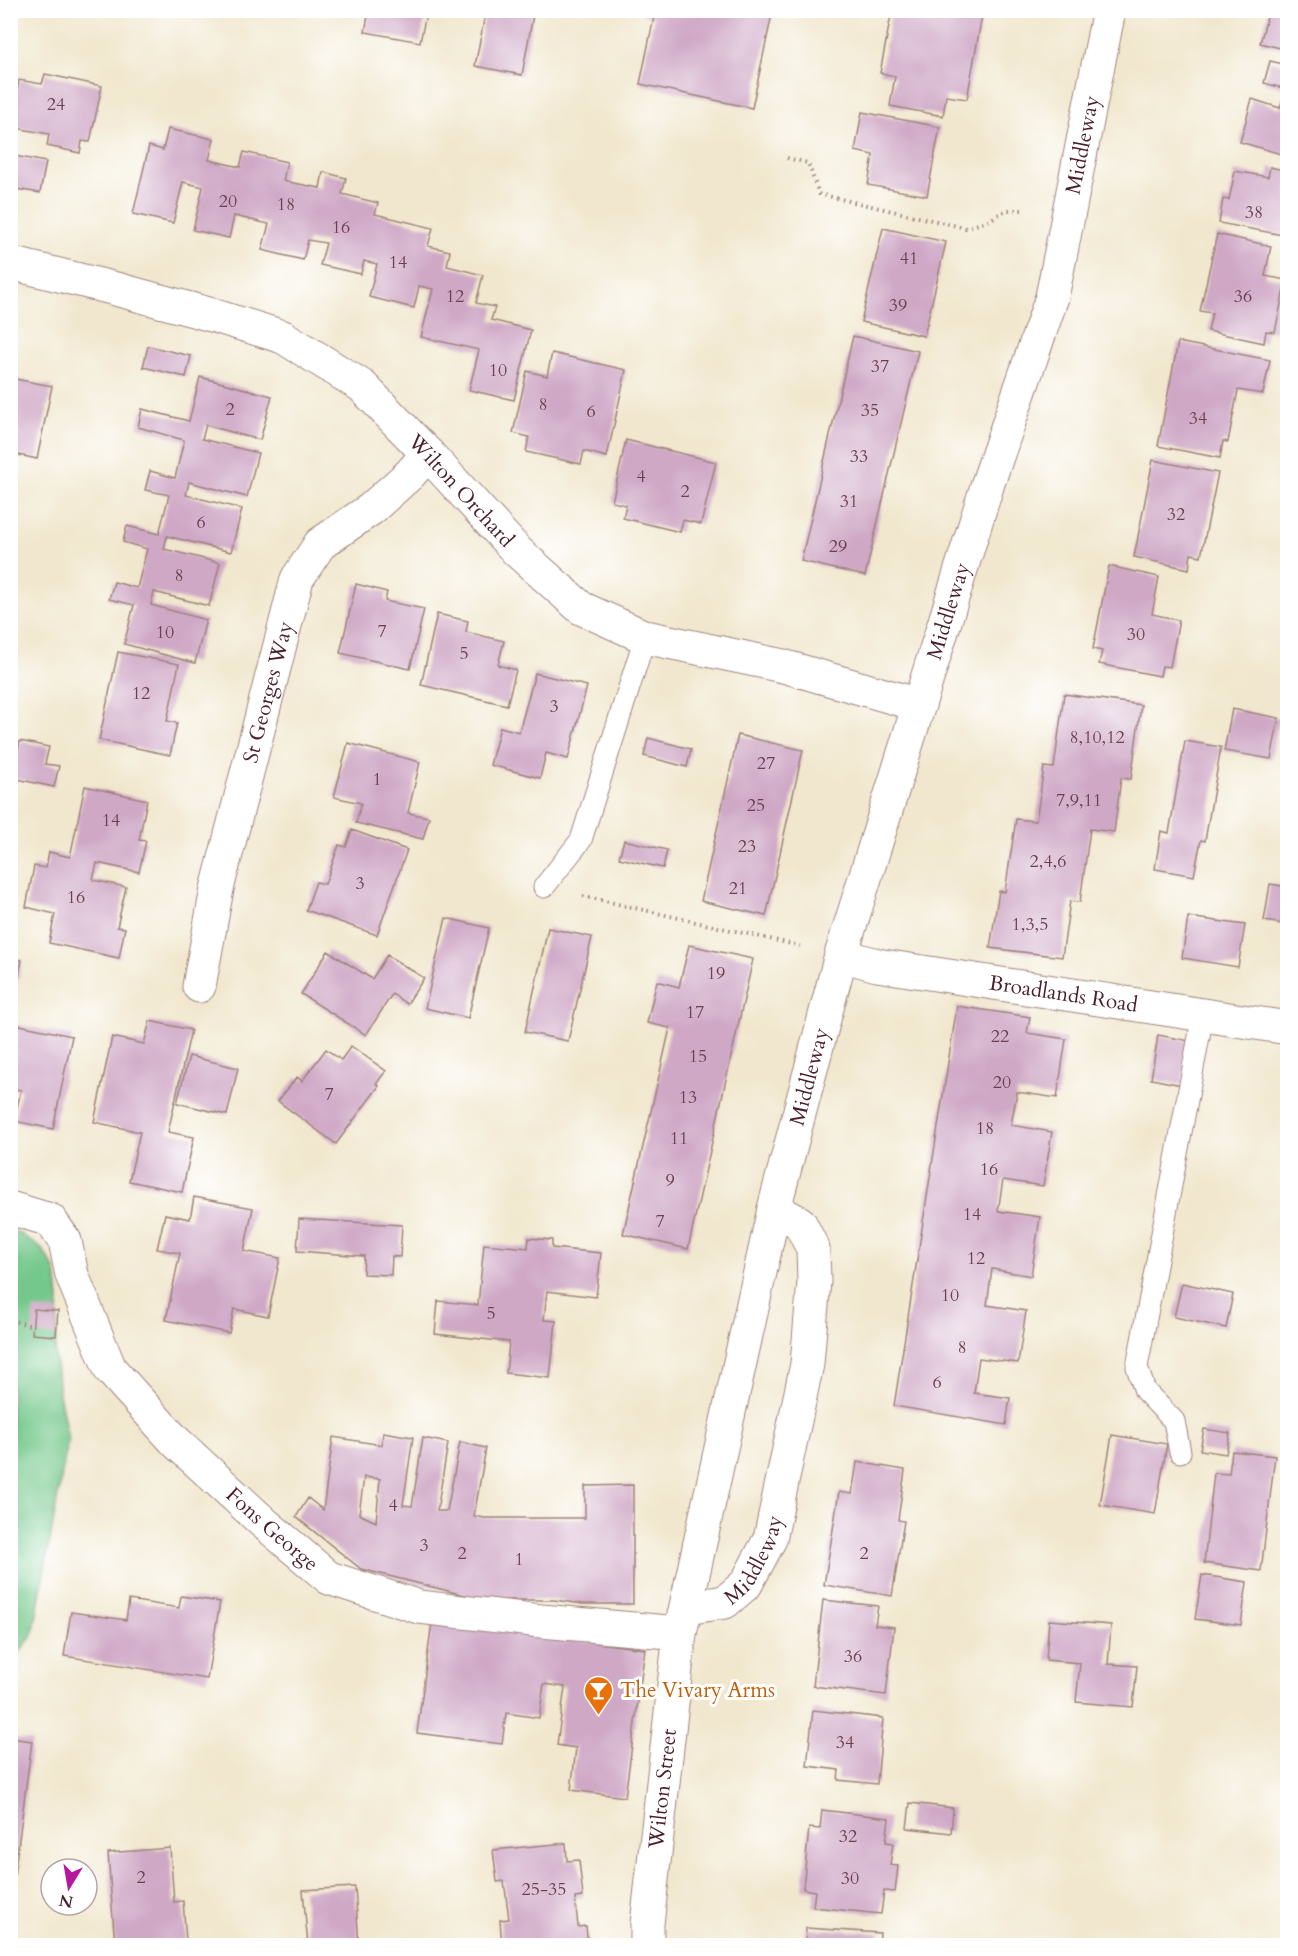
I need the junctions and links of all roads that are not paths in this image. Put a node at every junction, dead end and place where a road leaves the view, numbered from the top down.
1 (1108, 10) edge
2 (10, 264) edge
3 (428, 454) junction
4 (645, 637) junction
5 (919, 705) junction
6 (544, 887) road end
7 (841, 955) junction
8 (198, 986) dead end
9 (1203, 1015) junction
10 (1287, 1028) edge
11 (10, 1208) edge
12 (774, 1209) junction
13 (1180, 1452) dead end
14 (683, 1620) junction
15 (647, 1946) edge

1 - 5 street, Middleway
2 - 3 street, Wilton Orchard
3 - 4 street, Wilton Orchard
3 - 8 street, St Georges Way
4 - 5 street, Wilton Orchard
4 - 6 lane
5 - 7 street, Middleway
7 - 9 street, Broadlands Road
7 - 12 street, Middleway
9 - 10 street, Broadlands Road
9 - 13 lane
11 - 14 street, Fons George
12 - 14 street, Middleway
12 - 14 street, Middleway
14 - 15 street, Wilton Street

